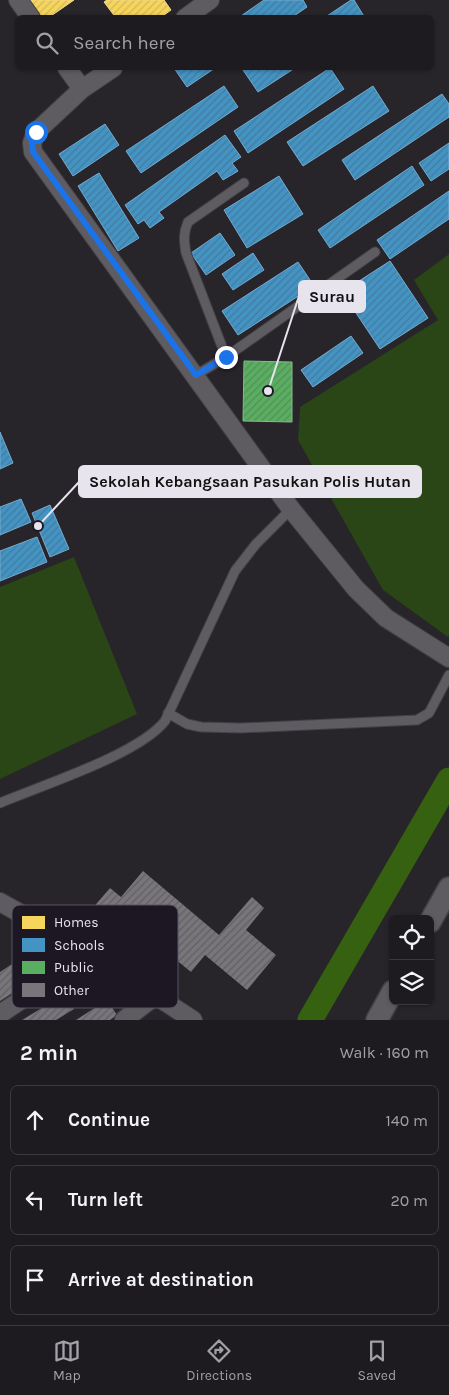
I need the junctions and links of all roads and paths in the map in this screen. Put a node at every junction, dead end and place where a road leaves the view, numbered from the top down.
1 (18, 0) edge
2 (210, 0) edge
3 (29, 15) edge
4 (189, 15) edge
5 (68, 70) edge
6 (110, 70) edge
7 (82, 88) junction
8 (244, 183) dead end
9 (375, 252) dead end
10 (226, 357) junction
11 (196, 375) junction
12 (291, 509) junction
13 (449, 658) edge
14 (449, 675) edge
15 (168, 713) junction
16 (0, 803) edge
17 (449, 888) edge
18 (0, 902) edge
19 (12, 909) edge
20 (434, 915) edge
21 (389, 998) edge
22 (12, 1006) edge
23 (140, 1008) edge
24 (174, 1008) edge
25 (0, 1014) edge
26 (124, 1020) edge
27 (193, 1020) edge
28 (377, 1020) edge

1 - 3 street
2 - 4 street
5 - 7 street
6 - 7 street
7 - 11 street
8 - 10 lane
9 - 10 lane
10 - 11 lane
11 - 12 street
12 - 13 street
12 - 15 lane
14 - 15 lane
15 - 16 lane
17 - 20 street
18 - 19 street
21 - 28 street
22 - 25 street
23 - 26 street
24 - 27 street

